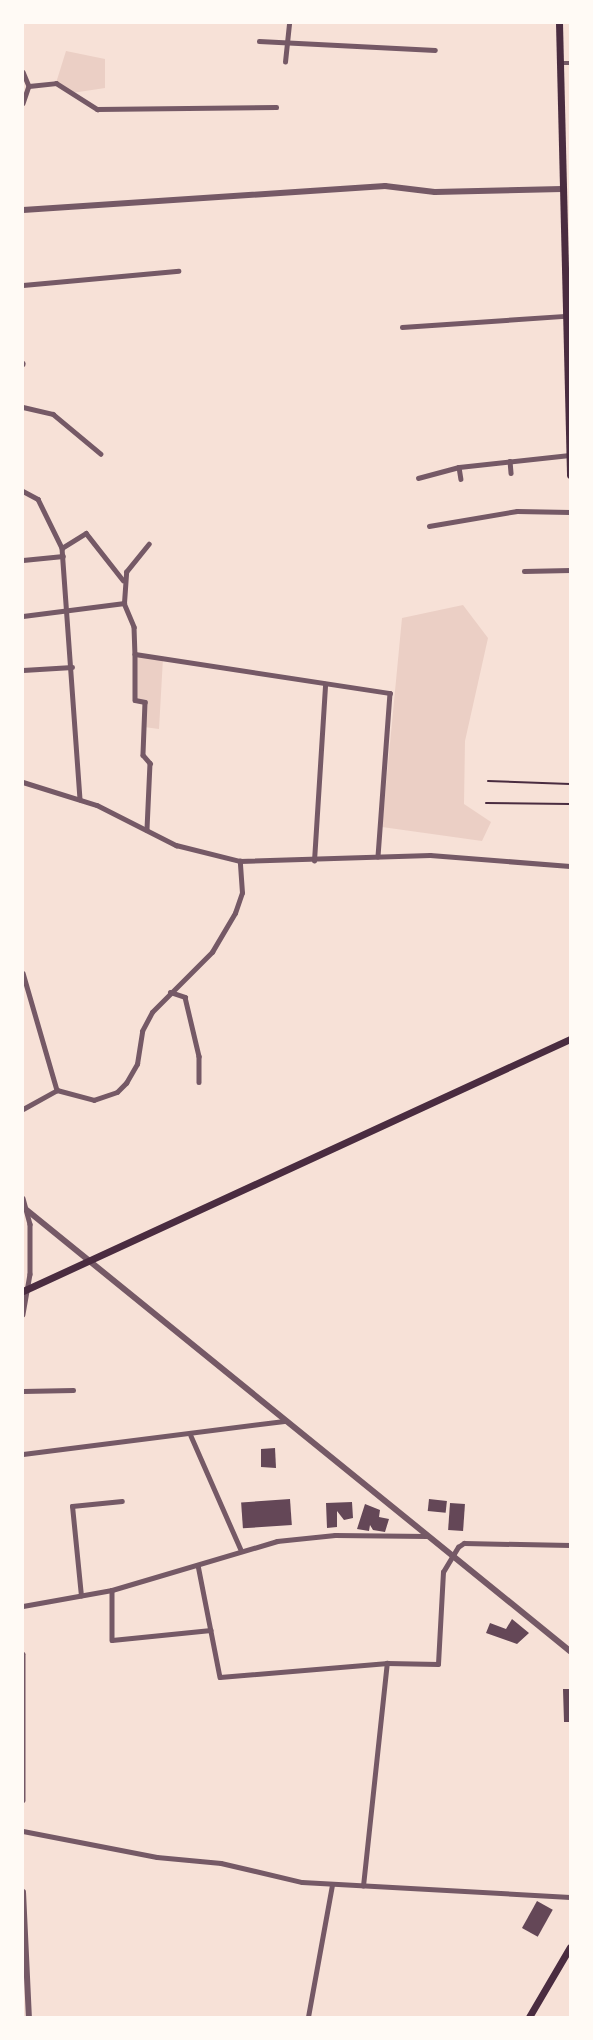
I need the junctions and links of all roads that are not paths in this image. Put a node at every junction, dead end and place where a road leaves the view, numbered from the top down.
1 (289, 23) edge
2 (559, 23) edge
3 (259, 41) dead end
4 (287, 43) junction
5 (435, 50) dead end
6 (285, 62) dead end
7 (560, 63) junction
8 (570, 63) edge
9 (23, 72) edge
10 (29, 86) junction
11 (23, 103) edge
12 (276, 107) dead end
13 (570, 139) edge
14 (561, 140) junction
15 (562, 189) junction
16 (23, 210) edge
17 (178, 271) dead end
18 (23, 285) edge
19 (568, 306) edge
20 (566, 316) junction
21 (402, 327) dead end
22 (23, 407) edge
23 (101, 454) dead end
24 (569, 455) edge
25 (510, 461) junction
26 (459, 467) junction
27 (511, 473) dead end
28 (570, 475) edge
29 (418, 478) dead end
30 (461, 479) dead end
31 (23, 491) edge
32 (570, 512) edge
33 (429, 526) dead end
34 (149, 544) dead end
35 (62, 548) junction
36 (63, 556) junction
37 (23, 560) edge
38 (570, 570) edge
39 (524, 571) dead end
40 (123, 580) junction
41 (124, 603) junction
42 (68, 611) junction
43 (23, 616) edge
44 (135, 654) junction
45 (72, 667) junction
46 (23, 670) edge
47 (325, 684) junction
48 (23, 782) edge
49 (80, 799) junction
50 (147, 830) junction
51 (378, 857) junction
52 (240, 861) junction
53 (314, 861) junction
54 (570, 866) edge
55 (23, 973) edge
56 (170, 992) junction
57 (570, 1039) edge
58 (199, 1082) dead end
59 (57, 1090) junction
60 (23, 1109) edge
61 (23, 1198) edge
62 (25, 1209) edge
63 (88, 1261) junction
64 (25, 1290) edge
65 (23, 1314) edge
66 (73, 1390) dead end
67 (23, 1391) edge
68 (286, 1421) junction
69 (191, 1436) junction
70 (23, 1454) edge
71 (122, 1501) dead end
72 (427, 1536) junction
73 (570, 1545) edge
74 (241, 1550) junction
75 (450, 1555) junction
76 (198, 1565) junction
77 (112, 1590) junction
78 (81, 1596) junction
79 (23, 1606) edge
80 (210, 1630) junction
81 (570, 1651) edge
82 (23, 1654) edge
83 (387, 1663) junction
84 (23, 1800) edge
85 (23, 1831) edge
86 (332, 1885) junction
87 (363, 1886) junction
88 (23, 1892) edge
89 (570, 1897) edge
90 (570, 1947) edge
91 (26, 2006) edge
92 (29, 2017) edge
93 (308, 2017) edge
94 (529, 2017) edge

1 - 4 street
2 - 7 main road
3 - 4 street
4 - 5 street
4 - 6 street
7 - 8 street
7 - 14 main road
9 - 10 street
10 - 11 street
10 - 12 street
13 - 14 street
14 - 15 main road
15 - 16 street
15 - 19 main road
17 - 18 street
19 - 20 main road
20 - 21 street
20 - 24 main road
22 - 23 street
24 - 25 street
24 - 28 main road
25 - 26 street
25 - 27 street
26 - 29 street
26 - 30 street
31 - 35 street
32 - 33 street
34 - 40 street
35 - 36 street
35 - 40 street
36 - 37 street
36 - 42 street
38 - 39 street
40 - 41 street
41 - 42 street
41 - 44 street
42 - 43 street
42 - 45 street
44 - 47 street
44 - 50 street
45 - 46 street
45 - 49 street
47 - 51 street
47 - 53 street
48 - 49 street
49 - 50 street
50 - 52 street
51 - 53 street
51 - 54 street
52 - 53 street
52 - 56 street
55 - 59 street
56 - 58 street
56 - 59 street
57 - 63 main road
59 - 60 street
61 - 62 street
62 - 63 street
62 - 64 street
63 - 64 main road
63 - 68 street
64 - 65 street
66 - 67 street
68 - 69 street
68 - 72 street
69 - 70 street
69 - 74 street
71 - 78 street
72 - 74 street
72 - 75 street
73 - 75 street
74 - 76 street
75 - 81 street
75 - 83 street
76 - 77 street
76 - 80 street
77 - 78 street
77 - 80 street
78 - 79 street
80 - 83 street
82 - 84 street
83 - 87 street
85 - 86 street
86 - 87 street
86 - 93 street
87 - 89 street
88 - 91 street
90 - 94 main road
91 - 92 street

